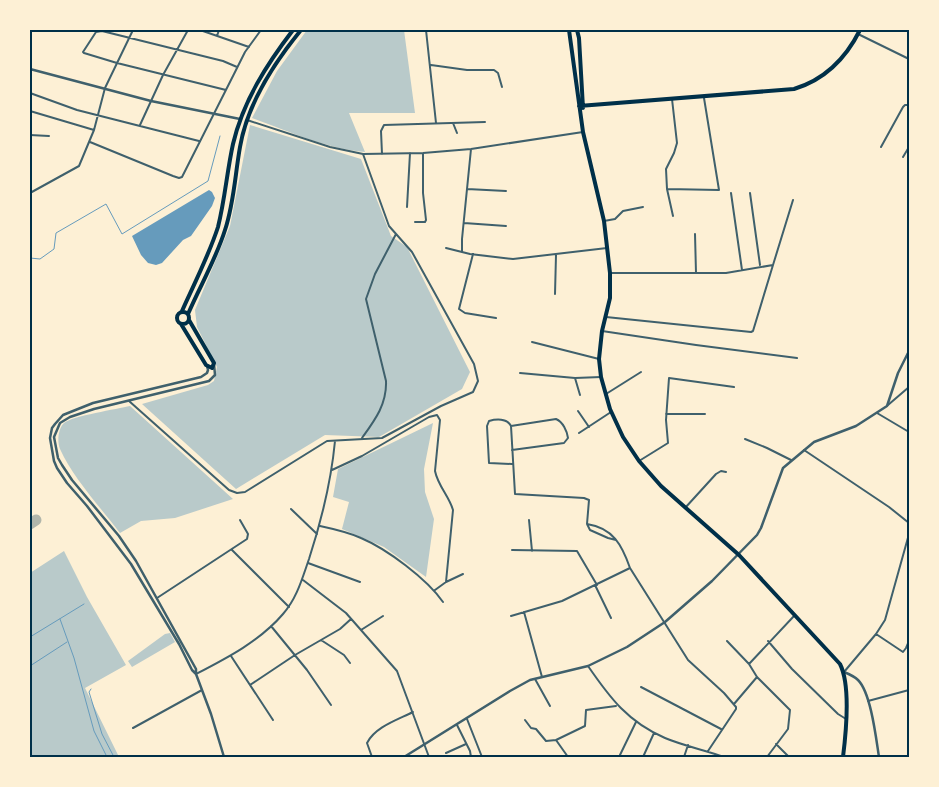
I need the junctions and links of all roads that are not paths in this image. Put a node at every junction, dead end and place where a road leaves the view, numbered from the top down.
1 (133, 30) edge
2 (188, 30) edge
3 (200, 30) edge
4 (219, 30) edge
5 (261, 30) edge
6 (293, 30) edge
7 (301, 30) edge
8 (426, 30) edge
9 (569, 30) edge
10 (577, 30) edge
11 (859, 32) edge
12 (217, 36) junction
13 (128, 39) junction
14 (249, 47) junction
15 (177, 50) junction
16 (909, 59) edge
17 (117, 63) junction
18 (431, 65) junction
19 (238, 67) junction
20 (266, 68) junction
21 (30, 69) edge
22 (272, 73) junction
23 (163, 75) junction
24 (502, 87) dead end
25 (105, 88) junction
26 (226, 90) junction
27 (30, 93) edge
28 (704, 96) junction
29 (672, 99) junction
30 (151, 101) junction
31 (909, 105) edge
32 (581, 106) junction
33 (30, 111) edge
34 (213, 114) junction
35 (98, 115) junction
36 (240, 119) junction
37 (246, 120) junction
38 (485, 122) dead end
39 (436, 123) junction
40 (453, 123) junction
41 (140, 125) junction
42 (94, 130) junction
43 (583, 132) junction
44 (457, 133) dead end
45 (30, 135) edge
46 (49, 136) dead end
47 (199, 141) junction
48 (90, 142) junction
49 (882, 147) dead end
50 (909, 147) edge
51 (471, 148) junction
52 (410, 153) junction
53 (423, 153) junction
54 (363, 154) junction
55 (382, 154) junction
56 (903, 157) dead end
57 (467, 189) junction
58 (667, 189) junction
59 (506, 191) dead end
60 (30, 193) edge
61 (731, 193) dead end
62 (750, 193) dead end
63 (793, 200) dead end
64 (407, 206) dead end
65 (643, 207) dead end
66 (673, 216) dead end
67 (604, 221) junction
68 (415, 222) dead end
69 (464, 223) junction
70 (506, 226) dead end
71 (396, 234) junction
72 (695, 234) dead end
73 (446, 248) dead end
74 (607, 248) junction
75 (462, 252) junction
76 (473, 254) junction
77 (556, 255) junction
78 (773, 265) junction
79 (760, 266) junction
80 (742, 270) junction
81 (610, 273) junction
82 (696, 273) junction
83 (555, 294) dead end
84 (182, 311) junction
85 (188, 314) junction
86 (606, 317) junction
87 (496, 318) dead end
88 (188, 320) junction
89 (181, 324) junction
90 (602, 331) junction
91 (532, 342) dead end
92 (909, 351) edge
93 (797, 358) dead end
94 (599, 359) junction
95 (214, 363) junction
96 (206, 365) junction
97 (641, 372) dead end
98 (520, 373) dead end
99 (601, 377) junction
100 (575, 378) junction
101 (734, 387) dead end
102 (909, 387) edge
103 (580, 394) dead end
104 (606, 394) junction
105 (129, 402) junction
106 (93, 403) junction
107 (887, 406) junction
108 (94, 409) junction
109 (578, 411) dead end
110 (612, 411) junction
111 (877, 413) junction
112 (666, 414) junction
113 (705, 414) dead end
114 (511, 426) junction
115 (589, 427) junction
116 (909, 432) edge
117 (579, 433) dead end
118 (362, 438) junction
119 (745, 439) dead end
120 (335, 440) junction
121 (512, 450) junction
122 (804, 450) junction
123 (791, 460) junction
124 (639, 461) junction
125 (512, 464) junction
126 (332, 470) junction
127 (726, 472) dead end
128 (685, 508) junction
129 (292, 509) dead end
130 (240, 520) dead end
131 (529, 520) dead end
132 (909, 523) edge
133 (588, 524) junction
134 (320, 526) junction
135 (317, 534) junction
136 (909, 534) edge
137 (617, 540) junction
138 (232, 550) junction
139 (512, 550) dead end
140 (532, 550) junction
141 (739, 555) junction
142 (136, 561) junction
143 (308, 563) junction
144 (131, 564) junction
145 (630, 568) junction
146 (463, 574) dead end
147 (303, 580) junction
148 (360, 582) dead end
149 (446, 582) junction
150 (596, 585) junction
151 (435, 590) junction
152 (157, 598) junction
153 (443, 602) dead end
154 (289, 607) junction
155 (524, 612) junction
156 (795, 615) junction
157 (383, 616) dead end
158 (511, 616) dead end
159 (612, 618) dead end
160 (351, 619) junction
161 (665, 622) junction
162 (272, 626) junction
163 (361, 630) junction
164 (876, 634) junction
165 (321, 640) junction
166 (727, 641) dead end
167 (909, 641) edge
168 (768, 642) junction
169 (231, 656) junction
170 (295, 656) junction
171 (350, 663) dead end
172 (749, 664) junction
173 (588, 666) junction
174 (844, 672) junction
175 (196, 674) junction
176 (542, 677) junction
177 (757, 677) junction
178 (535, 679) junction
179 (250, 684) junction
180 (641, 687) dead end
181 (202, 690) junction
182 (909, 690) edge
183 (868, 701) junction
184 (734, 704) junction
185 (331, 705) dead end
186 (550, 706) dead end
187 (618, 706) junction
188 (412, 712) junction
189 (467, 719) junction
190 (846, 719) junction
191 (273, 720) dead end
192 (525, 720) dead end
193 (636, 722) junction
194 (457, 725) junction
195 (133, 728) dead end
196 (721, 729) junction
197 (654, 733) junction
198 (556, 740) junction
199 (424, 744) junction
200 (466, 744) junction
201 (776, 744) junction
202 (688, 745) junction
203 (708, 751) junction
204 (446, 753) dead end
205 (224, 757) edge
206 (372, 757) edge
207 (404, 757) edge
208 (429, 757) edge
209 (471, 757) edge
210 (482, 757) edge
211 (568, 757) edge
212 (619, 757) edge
213 (643, 757) edge
214 (684, 757) edge
215 (724, 757) edge
216 (766, 757) edge
217 (789, 757) edge
218 (842, 757) edge
219 (879, 757) edge

1 - 13 street
2 - 15 street
3 - 12 street
4 - 12 street
5 - 14 street
6 - 20 highway
7 - 22 highway
8 - 18 street
9 - 32 highway
10 - 32 highway
11 - 16 street
11 - 28 highway
12 - 14 street
13 - 15 street
13 - 17 street
13 - 17 street
14 - 19 street
15 - 19 street
15 - 23 street
17 - 23 street
17 - 25 street
18 - 24 street
18 - 39 street
19 - 26 street
20 - 22 highway
20 - 36 highway
21 - 25 street
22 - 37 highway
23 - 26 street
23 - 30 street
25 - 30 street
25 - 35 street
26 - 34 street
27 - 35 street
28 - 29 highway
28 - 58 street
29 - 32 highway
29 - 58 street
30 - 34 street
30 - 41 street
31 - 49 street
32 - 43 highway
33 - 42 street
34 - 36 street
34 - 47 street
35 - 41 street
35 - 42 street
36 - 84 highway
37 - 54 street
37 - 85 highway
38 - 40 street
39 - 40 street
39 - 55 street
40 - 44 street
41 - 47 street
42 - 48 street
43 - 51 street
43 - 67 highway
45 - 46 street
47 - 48 street
48 - 60 street
50 - 56 street
51 - 53 street
51 - 57 street
52 - 53 street
52 - 55 street
52 - 64 street
53 - 68 street
54 - 55 street
54 - 71 street
57 - 59 street
57 - 69 street
58 - 66 street
61 - 80 street
62 - 79 street
63 - 78 street
65 - 67 street
67 - 74 highway
69 - 70 street
69 - 75 street
71 - 118 street
71 - 118 street
72 - 82 street
73 - 75 street
74 - 77 street
74 - 81 highway
75 - 76 street
76 - 77 street
76 - 87 street
77 - 83 street
78 - 79 street
78 - 86 street
79 - 80 street
80 - 82 street
81 - 82 street
81 - 86 highway
84 - 85 highway
84 - 89 highway
85 - 88 highway
86 - 90 highway
88 - 89 highway
88 - 95 highway
89 - 96 highway
90 - 93 street
90 - 94 highway
91 - 94 street
92 - 107 street
94 - 99 highway
95 - 96 highway
95 - 105 street
96 - 106 street
97 - 104 street
98 - 100 street
99 - 100 street
99 - 104 highway
100 - 103 street
101 - 112 street
102 - 107 street
104 - 110 highway
105 - 108 street
105 - 120 street
106 - 108 street
106 - 144 street
107 - 111 street
108 - 142 street
109 - 115 street
110 - 115 street
110 - 124 highway
111 - 116 street
111 - 122 street
112 - 113 street
112 - 124 street
114 - 121 street
114 - 121 street
114 - 125 street
115 - 117 street
118 - 120 street
119 - 123 street
120 - 126 street
121 - 125 street
122 - 123 street
122 - 132 street
123 - 141 street
124 - 128 highway
125 - 133 street
126 - 134 street
126 - 149 street
127 - 128 street
128 - 141 highway
129 - 135 street
130 - 138 street
131 - 140 street
133 - 137 street
133 - 137 street
134 - 135 street
134 - 151 street
135 - 143 street
136 - 164 street
137 - 145 street
138 - 152 street
138 - 154 street
139 - 140 street
140 - 150 street
141 - 156 highway
141 - 161 street
142 - 144 street
142 - 152 street
143 - 147 street
143 - 148 street
144 - 175 street
145 - 150 street
145 - 161 street
146 - 149 street
147 - 154 street
147 - 160 street
149 - 151 street
150 - 155 street
150 - 159 street
151 - 153 street
152 - 175 street
154 - 162 street
155 - 158 street
155 - 176 street
156 - 168 street
156 - 174 highway
157 - 163 street
160 - 163 street
160 - 165 street
161 - 173 street
161 - 184 street
162 - 169 street
162 - 170 street
163 - 188 street
164 - 167 street
164 - 174 street
165 - 170 street
165 - 171 street
166 - 172 street
168 - 172 street
168 - 190 street
169 - 175 street
169 - 179 street
170 - 179 street
170 - 185 street
172 - 177 street
173 - 176 street
173 - 187 street
174 - 183 street
174 - 190 highway
175 - 181 street
176 - 178 street
177 - 184 street
177 - 201 street
178 - 186 street
178 - 189 street
179 - 191 street
180 - 196 street
181 - 195 street
181 - 205 street
182 - 183 street
183 - 219 street
184 - 196 street
187 - 193 street
187 - 198 street
188 - 199 street
188 - 206 street
189 - 194 street
189 - 210 street
190 - 218 highway
192 - 198 street
193 - 197 street
193 - 212 street
194 - 199 street
194 - 200 street
196 - 203 street
197 - 202 street
197 - 213 street
198 - 211 street
199 - 207 street
199 - 208 street
200 - 204 street
200 - 209 street
201 - 216 street
201 - 217 street
202 - 203 street
202 - 214 street
203 - 215 street

